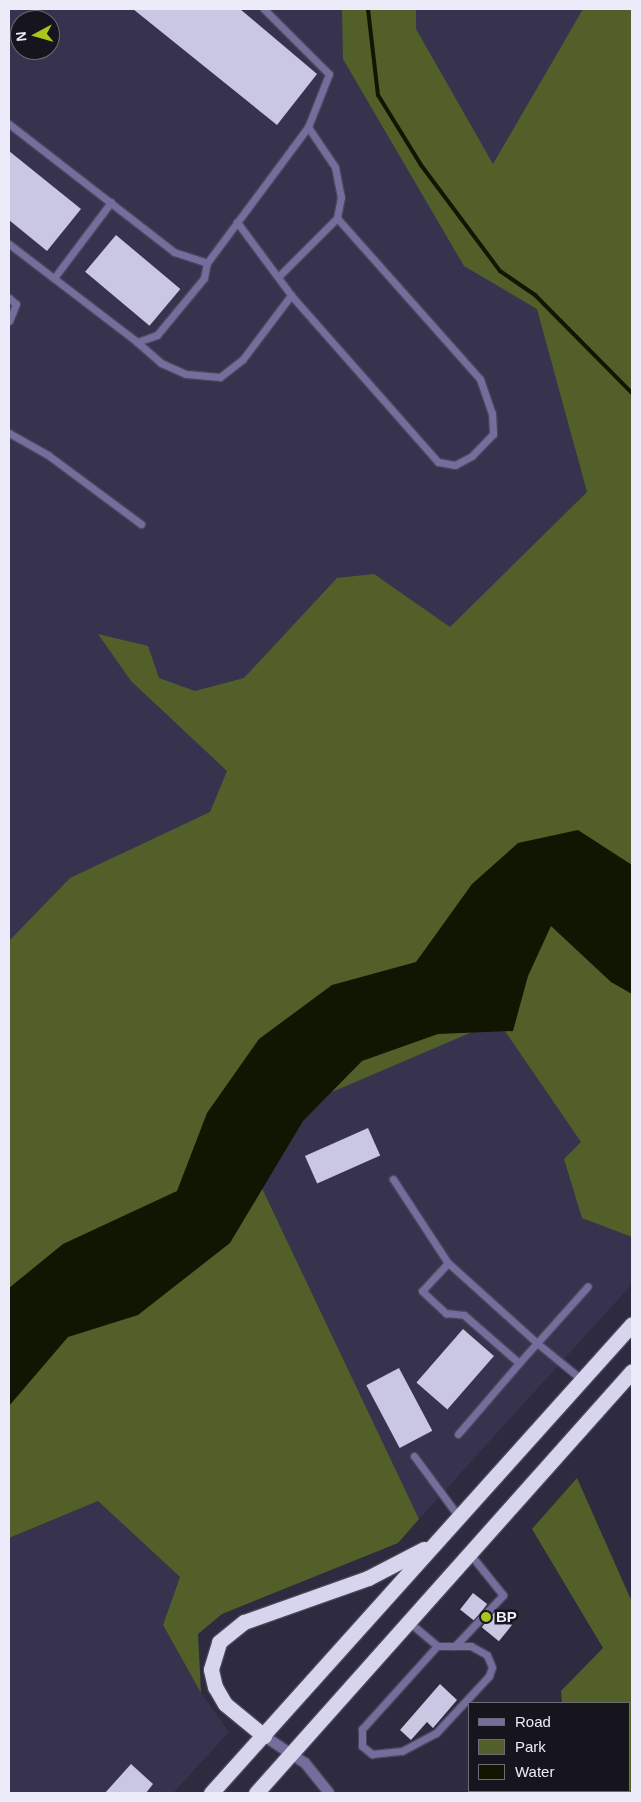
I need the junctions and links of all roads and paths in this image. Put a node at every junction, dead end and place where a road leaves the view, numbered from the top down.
1 (264, 9) edge
2 (9, 124) edge
3 (308, 127) junction
4 (112, 202) junction
5 (337, 218) junction
6 (238, 222) junction
7 (9, 244) edge
8 (207, 263) junction
9 (280, 275) junction
10 (54, 278) junction
11 (291, 295) junction
12 (9, 298) edge
13 (9, 321) edge
14 (137, 342) junction
15 (9, 432) edge
16 (141, 524) dead end
17 (394, 1179) dead end
18 (448, 1263) junction
19 (588, 1286) dead end
20 (632, 1324) edge
21 (538, 1343) junction
22 (519, 1363) junction
23 (632, 1371) edge
24 (580, 1380) junction
25 (458, 1434) dead end
26 (414, 1456) dead end
27 (459, 1517) junction
28 (437, 1543) junction
29 (470, 1554) junction
30 (410, 1623) junction
31 (437, 1646) junction
32 (455, 1646) junction
33 (264, 1736) junction
34 (294, 1755) junction
35 (211, 1793) edge
36 (256, 1793) edge
37 (329, 1793) edge

1 - 3 lane
2 - 4 lane
3 - 5 lane
3 - 6 lane
4 - 8 lane
4 - 10 lane
5 - 9 lane
5 - 11 lane
6 - 8 lane
6 - 9 lane
7 - 10 lane
8 - 14 lane
9 - 11 lane
10 - 14 lane
11 - 14 lane
12 - 13 lane
15 - 16 lane
17 - 18 lane
18 - 21 lane
18 - 22 lane
19 - 21 lane
20 - 24 highway
21 - 22 lane
21 - 24 lane
22 - 25 lane
23 - 29 highway
24 - 27 highway
26 - 27 lane
27 - 28 highway
28 - 33 highway
28 - 33 highway
29 - 30 highway
29 - 32 lane
30 - 31 lane
30 - 34 highway
31 - 32 lane
31 - 32 lane
33 - 34 street
33 - 35 highway
34 - 36 highway
34 - 37 street

